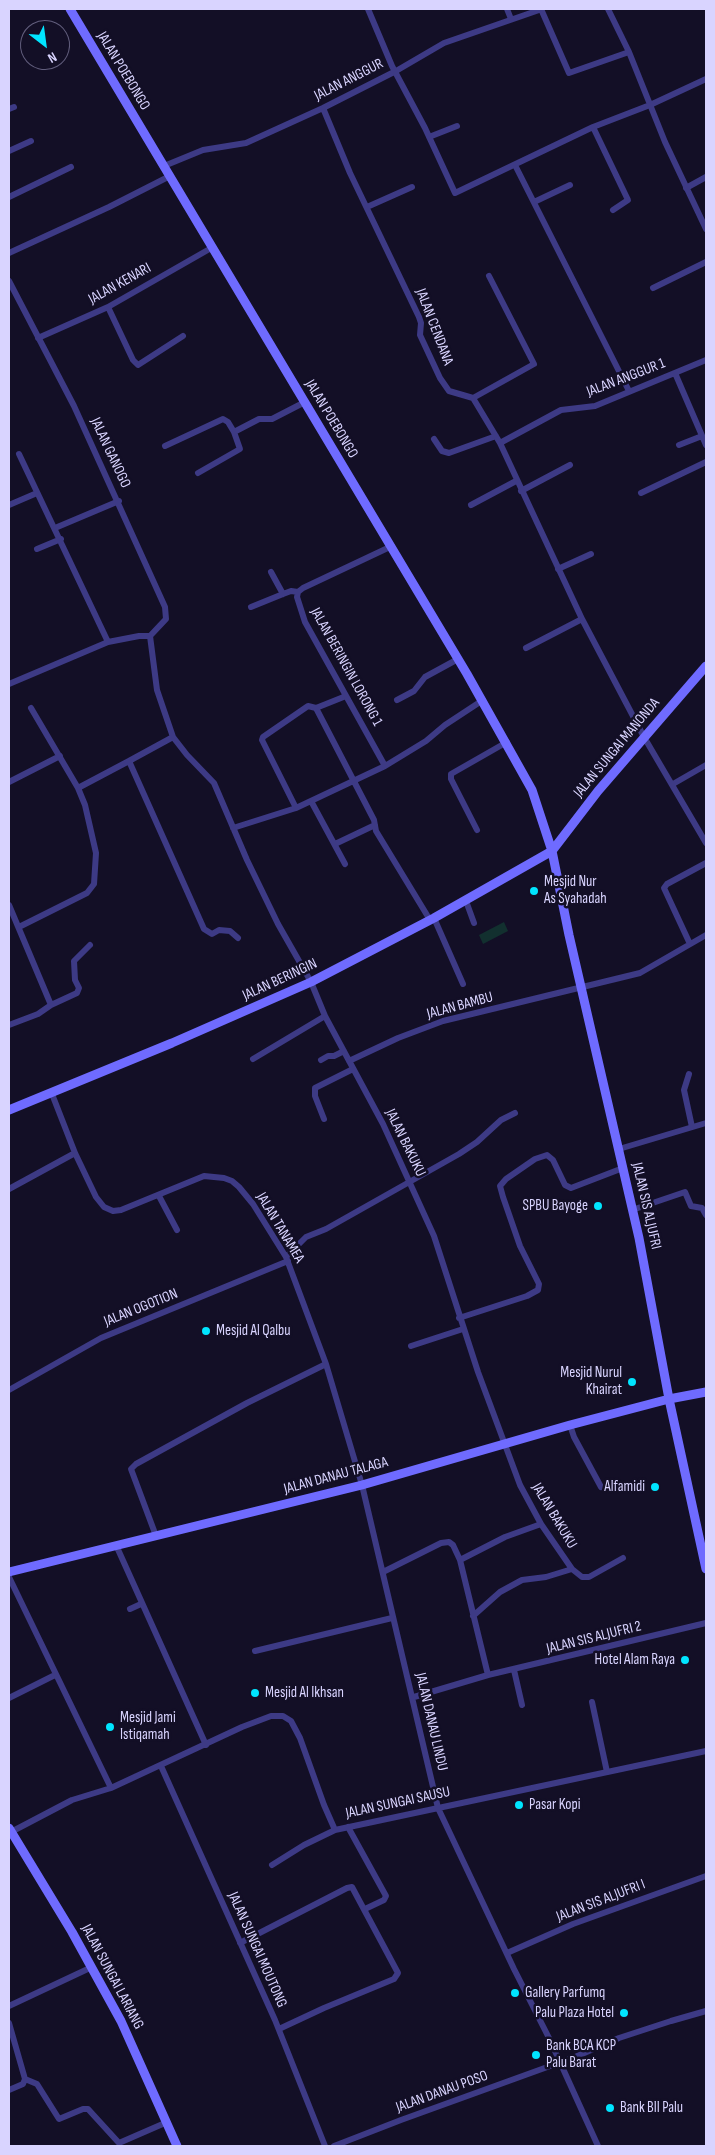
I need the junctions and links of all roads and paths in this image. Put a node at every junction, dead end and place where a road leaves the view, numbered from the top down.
1 (70, 9) edge
2 (368, 9) edge
3 (507, 9) edge
4 (542, 9) edge
5 (608, 9) edge
6 (511, 19) junction
7 (629, 52) junction
8 (396, 71) junction
9 (706, 79) edge
10 (650, 105) junction
11 (323, 108) junction
12 (457, 126) dead end
13 (593, 127) junction
14 (429, 137) junction
15 (31, 141) dead end
16 (9, 151) edge
17 (515, 165) junction
18 (164, 166) junction
19 (71, 167) dead end
20 (170, 176) junction
21 (706, 177) edge
22 (570, 185) dead end
23 (412, 186) dead end
24 (686, 188) junction
25 (9, 197) edge
26 (534, 202) junction
27 (367, 207) junction
28 (613, 210) dead end
29 (706, 229) edge
30 (213, 247) junction
31 (9, 252) edge
32 (706, 262) edge
33 (489, 276) dead end
34 (9, 281) edge
35 (653, 288) dead end
36 (108, 307) junction
37 (183, 336) dead end
38 (38, 338) junction
39 (706, 360) edge
40 (675, 373) junction
41 (629, 391) junction
42 (473, 398) junction
43 (305, 402) junction
44 (234, 432) junction
45 (496, 436) junction
46 (702, 436) junction
47 (434, 439) dead end
48 (500, 443) junction
49 (679, 445) dead end
50 (706, 445) edge
51 (165, 446) dead end
52 (19, 454) dead end
53 (706, 462) edge
54 (570, 464) dead end
55 (198, 472) dead end
56 (516, 480) junction
57 (521, 491) junction
58 (37, 493) junction
59 (641, 493) dead end
60 (119, 501) junction
61 (9, 505) edge
62 (471, 506) dead end
63 (55, 528) junction
64 (61, 539) junction
65 (392, 546) junction
66 (37, 549) dead end
67 (591, 554) dead end
68 (558, 569) junction
69 (271, 572) dead end
70 (298, 592) junction
71 (282, 594) junction
72 (251, 607) dead end
73 (582, 619) junction
74 (150, 636) junction
75 (108, 642) junction
76 (526, 648) dead end
77 (458, 659) junction
78 (706, 666) edge
79 (9, 684) edge
80 (346, 696) junction
81 (397, 700) dead end
82 (483, 700) junction
83 (31, 708) dead end
84 (316, 708) junction
85 (173, 737) junction
86 (644, 737) junction
87 (507, 742) junction
88 (60, 756) junction
89 (129, 761) junction
90 (706, 765) edge
91 (385, 766) junction
92 (354, 780) junction
93 (9, 782) edge
94 (673, 784) junction
95 (78, 788) junction
96 (311, 801) junction
97 (296, 808) junction
98 (375, 825) junction
99 (233, 828) junction
100 (477, 830) dead end
101 (706, 843) edge
102 (335, 844) junction
103 (552, 851) junction
104 (706, 862) edge
105 (345, 864) dead end
106 (466, 900) junction
107 (9, 905) edge
108 (432, 919) junction
109 (474, 923) dead end
110 (19, 927) junction
111 (706, 935) edge
112 (238, 938) dead end
113 (690, 944) junction
114 (90, 945) dead end
115 (312, 982) junction
116 (463, 984) dead end
117 (581, 987) junction
118 (51, 1004) junction
119 (325, 1016) junction
120 (9, 1025) edge
121 (344, 1051) junction
122 (253, 1058) dead end
123 (321, 1060) dead end
124 (349, 1061) junction
125 (353, 1069) junction
126 (689, 1074) dead end
127 (52, 1094) junction
128 (9, 1110) edge
129 (515, 1113) dead end
130 (324, 1119) dead end
131 (706, 1123) edge
132 (692, 1127) junction
133 (618, 1149) junction
134 (75, 1153) junction
135 (623, 1168) junction
136 (409, 1181) junction
137 (9, 1189) edge
138 (159, 1196) junction
139 (632, 1210) junction
140 (706, 1215) edge
141 (178, 1230) dead end
142 (287, 1259) junction
143 (459, 1318) junction
144 (463, 1329) junction
145 (411, 1346) dead end
146 (326, 1364) junction
147 (9, 1390) edge
148 (706, 1392) edge
149 (669, 1399) junction
150 (570, 1425) junction
151 (505, 1443) junction
152 (362, 1485) junction
153 (601, 1487) dead end
154 (541, 1524) junction
155 (156, 1536) junction
156 (116, 1545) junction
157 (623, 1558) dead end
158 (460, 1560) junction
159 (572, 1569) junction
160 (706, 1569) edge
161 (9, 1572) edge
162 (383, 1572) junction
163 (9, 1577) edge
164 (141, 1604) junction
165 (130, 1609) dead end
166 (473, 1616) junction
167 (392, 1618) junction
168 (706, 1624) edge
169 (254, 1652) dead end
170 (514, 1670) junction
171 (55, 1675) junction
172 (488, 1675) junction
173 (414, 1697) junction
174 (9, 1698) edge
175 (592, 1702) dead end
176 (522, 1705) dead end
177 (206, 1745) junction
178 (706, 1751) edge
179 (161, 1766) junction
180 (607, 1772) junction
181 (110, 1788) junction
182 (438, 1808) junction
183 (348, 1827) junction
184 (10, 1830) edge
185 (335, 1830) junction
186 (272, 1865) dead end
187 (706, 1876) edge
188 (365, 1909) junction
189 (240, 1943) junction
190 (507, 1953) junction
191 (92, 1967) junction
192 (9, 2006) edge
193 (706, 2012) edge
194 (9, 2023) edge
195 (279, 2029) junction
196 (560, 2063) junction
197 (25, 2079) junction
198 (9, 2090) edge
199 (166, 2122) junction
200 (177, 2146) edge
201 (325, 2146) edge
202 (334, 2146) edge
203 (598, 2146) edge

1 - 18 street, JALAN POEBONGO
2 - 8 street
3 - 6 street
4 - 6 street, JALAN ANGGUR
4 - 7 street
5 - 7 street
6 - 8 street, JALAN ANGGUR
7 - 10 street
8 - 11 street, JALAN ANGGUR
8 - 14 street
9 - 10 street
10 - 13 street
10 - 24 street
11 - 18 street, JALAN ANGGUR
11 - 27 street, JALAN CENDANA
12 - 14 street
13 - 17 street
13 - 28 street
14 - 17 street
15 - 16 street
17 - 26 street
18 - 20 street, JALAN POEBONGO
19 - 25 street
20 - 30 street, JALAN POEBONGO
20 - 31 street
21 - 24 street
22 - 26 street
23 - 27 street
24 - 29 street
26 - 41 street
27 - 42 street, JALAN CENDANA
30 - 36 street, JALAN KENARI
30 - 43 street, JALAN POEBONGO
32 - 35 street
33 - 42 street
34 - 38 street, JALAN GANOGO
36 - 37 street
36 - 38 street, JALAN KENARI
38 - 60 street, JALAN GANOGO
39 - 40 street, JALAN ANGGUR 1
40 - 41 street, JALAN ANGGUR 1
40 - 46 street
41 - 48 street, JALAN ANGGUR 1
42 - 45 street
43 - 44 street
43 - 65 street, JALAN POEBONGO
44 - 51 street
44 - 55 street
45 - 47 street
45 - 48 street
46 - 49 street
46 - 50 street
48 - 56 street
52 - 58 street
53 - 59 street
54 - 57 street
56 - 57 street
56 - 62 street
57 - 68 street
58 - 61 street
58 - 63 street
60 - 63 street
60 - 74 street, JALAN GANOGO
63 - 64 street
64 - 66 street
64 - 75 street
65 - 70 street
65 - 77 street, JALAN POEBONGO
67 - 68 street
68 - 73 street
69 - 71 street
70 - 71 street
70 - 80 street, JALAN BERINGIN LORONG 1
71 - 72 street
73 - 76 street
73 - 86 street
74 - 75 street
74 - 85 street, JALAN BAKUKU
75 - 79 street
77 - 81 street
77 - 82 street, JALAN POEBONGO
78 - 86 street, JALAN SUNGAI MANONDA
80 - 84 street
80 - 91 street, JALAN BERINGIN LORONG 1
82 - 87 street, JALAN POEBONGO
82 - 91 street
83 - 88 street
84 - 92 street
84 - 97 street
85 - 89 street
85 - 99 street, JALAN BAKUKU
86 - 94 street
86 - 103 street, JALAN SUNGAI MANONDA
87 - 100 street
87 - 103 street, JALAN POEBONGO
88 - 93 street
88 - 95 street
89 - 95 street
89 - 112 street
90 - 94 street
91 - 92 street
92 - 96 street
92 - 98 street
94 - 101 street
95 - 110 street
96 - 97 street
96 - 102 street
97 - 99 street
98 - 102 street
98 - 108 street
99 - 115 street, JALAN BAKUKU
102 - 105 street
103 - 106 street, JALAN BERINGIN
103 - 117 street, JALAN SIS ALJUFRI
104 - 113 street
106 - 108 street, JALAN BERINGIN
106 - 109 street
107 - 110 street
108 - 115 street, JALAN BERINGIN
108 - 116 street
110 - 118 street
111 - 113 street, JALAN BAMBU
113 - 117 street, JALAN BAMBU
114 - 118 street
115 - 119 street, JALAN BAKUKU
115 - 127 street, JALAN BERINGIN
117 - 124 street, JALAN BAMBU
117 - 133 street, JALAN SIS ALJUFRI
118 - 120 street
119 - 121 street, JALAN BAKUKU
119 - 122 street
121 - 123 street
121 - 124 street, JALAN BAKUKU
124 - 125 street, JALAN BAKUKU
125 - 130 street
125 - 136 street, JALAN BAKUKU
126 - 132 street
127 - 128 street, JALAN BERINGIN
127 - 134 street, JALAN TANAMEA
129 - 136 street
131 - 132 street
132 - 133 street
133 - 135 street, JALAN SIS ALJUFRI
134 - 137 street
134 - 138 street, JALAN TANAMEA
135 - 139 street, JALAN SIS ALJUFRI
135 - 143 street
136 - 142 street
136 - 143 street, JALAN BAKUKU
138 - 141 street
138 - 142 street, JALAN TANAMEA
139 - 140 street
139 - 149 street, JALAN SIS ALJUFRI
142 - 146 street, JALAN TANAMEA
142 - 147 street, JALAN OGOTION
143 - 144 street, JALAN BAKUKU
144 - 145 street
144 - 151 street, JALAN BAKUKU
146 - 152 street, JALAN TANAMEA
146 - 155 street
148 - 149 street, JALAN DANAU TALAGA
149 - 150 street, JALAN DANAU TALAGA
149 - 160 street, JALAN SIS ALJUFRI
150 - 151 street, JALAN DANAU TALAGA
150 - 153 street
151 - 152 street, JALAN DANAU TALAGA
151 - 154 street, JALAN BAKUKU
152 - 155 street, JALAN DANAU TALAGA
152 - 162 street, JALAN DANAU LINDU
154 - 158 street
154 - 159 street, JALAN BAKUKU
155 - 156 street, JALAN DANAU TALAGA
156 - 161 street, JALAN DANAU TALAGA
156 - 164 street
157 - 159 street
158 - 162 street
158 - 166 street
159 - 166 street, JALAN BAKUKU
162 - 167 street, JALAN DANAU LINDU
163 - 171 street
164 - 165 street
164 - 177 street
166 - 172 street
167 - 169 street
167 - 173 street, JALAN DANAU LINDU
168 - 170 street, JALAN SIS ALJUFRI 2
170 - 172 street, JALAN SIS ALJUFRI 2
170 - 176 street
171 - 174 street
171 - 181 street
172 - 173 street, JALAN SIS ALJUFRI 2
173 - 182 street, JALAN DANAU LINDU
175 - 180 street
177 - 179 street, JALAN SUNGAI SAUSU
177 - 185 street, JALAN SUNGAI SAUSU
178 - 180 street, JALAN SUNGAI SAUSU
179 - 181 street, JALAN SUNGAI SAUSU
179 - 189 street, JALAN SUNGAI MOUTONG
180 - 182 street, JALAN SUNGAI SAUSU
181 - 184 street, JALAN SUNGAI SAUSU
182 - 183 street, JALAN SUNGAI SAUSU
182 - 190 street, JALAN DANAU LINDU
183 - 185 street, JALAN SUNGAI SAUSU
183 - 188 street
184 - 191 street, JALAN SUNGAI LARIANG
185 - 186 street
187 - 190 street, JALAN SIS ALJUFRI I
188 - 189 street
188 - 195 street
189 - 195 street, JALAN SUNGAI MOUTONG
190 - 196 street, JALAN DANAU LINDU
191 - 192 street
191 - 199 street, JALAN SUNGAI LARIANG
193 - 196 street, JALAN DANAU POSO
194 - 197 street
195 - 201 street, JALAN SUNGAI MOUTONG
196 - 202 street, JALAN DANAU POSO
196 - 203 street, JALAN DANAU LINDU
197 - 198 street
197 - 199 street
199 - 200 street, JALAN SUNGAI LARIANG

